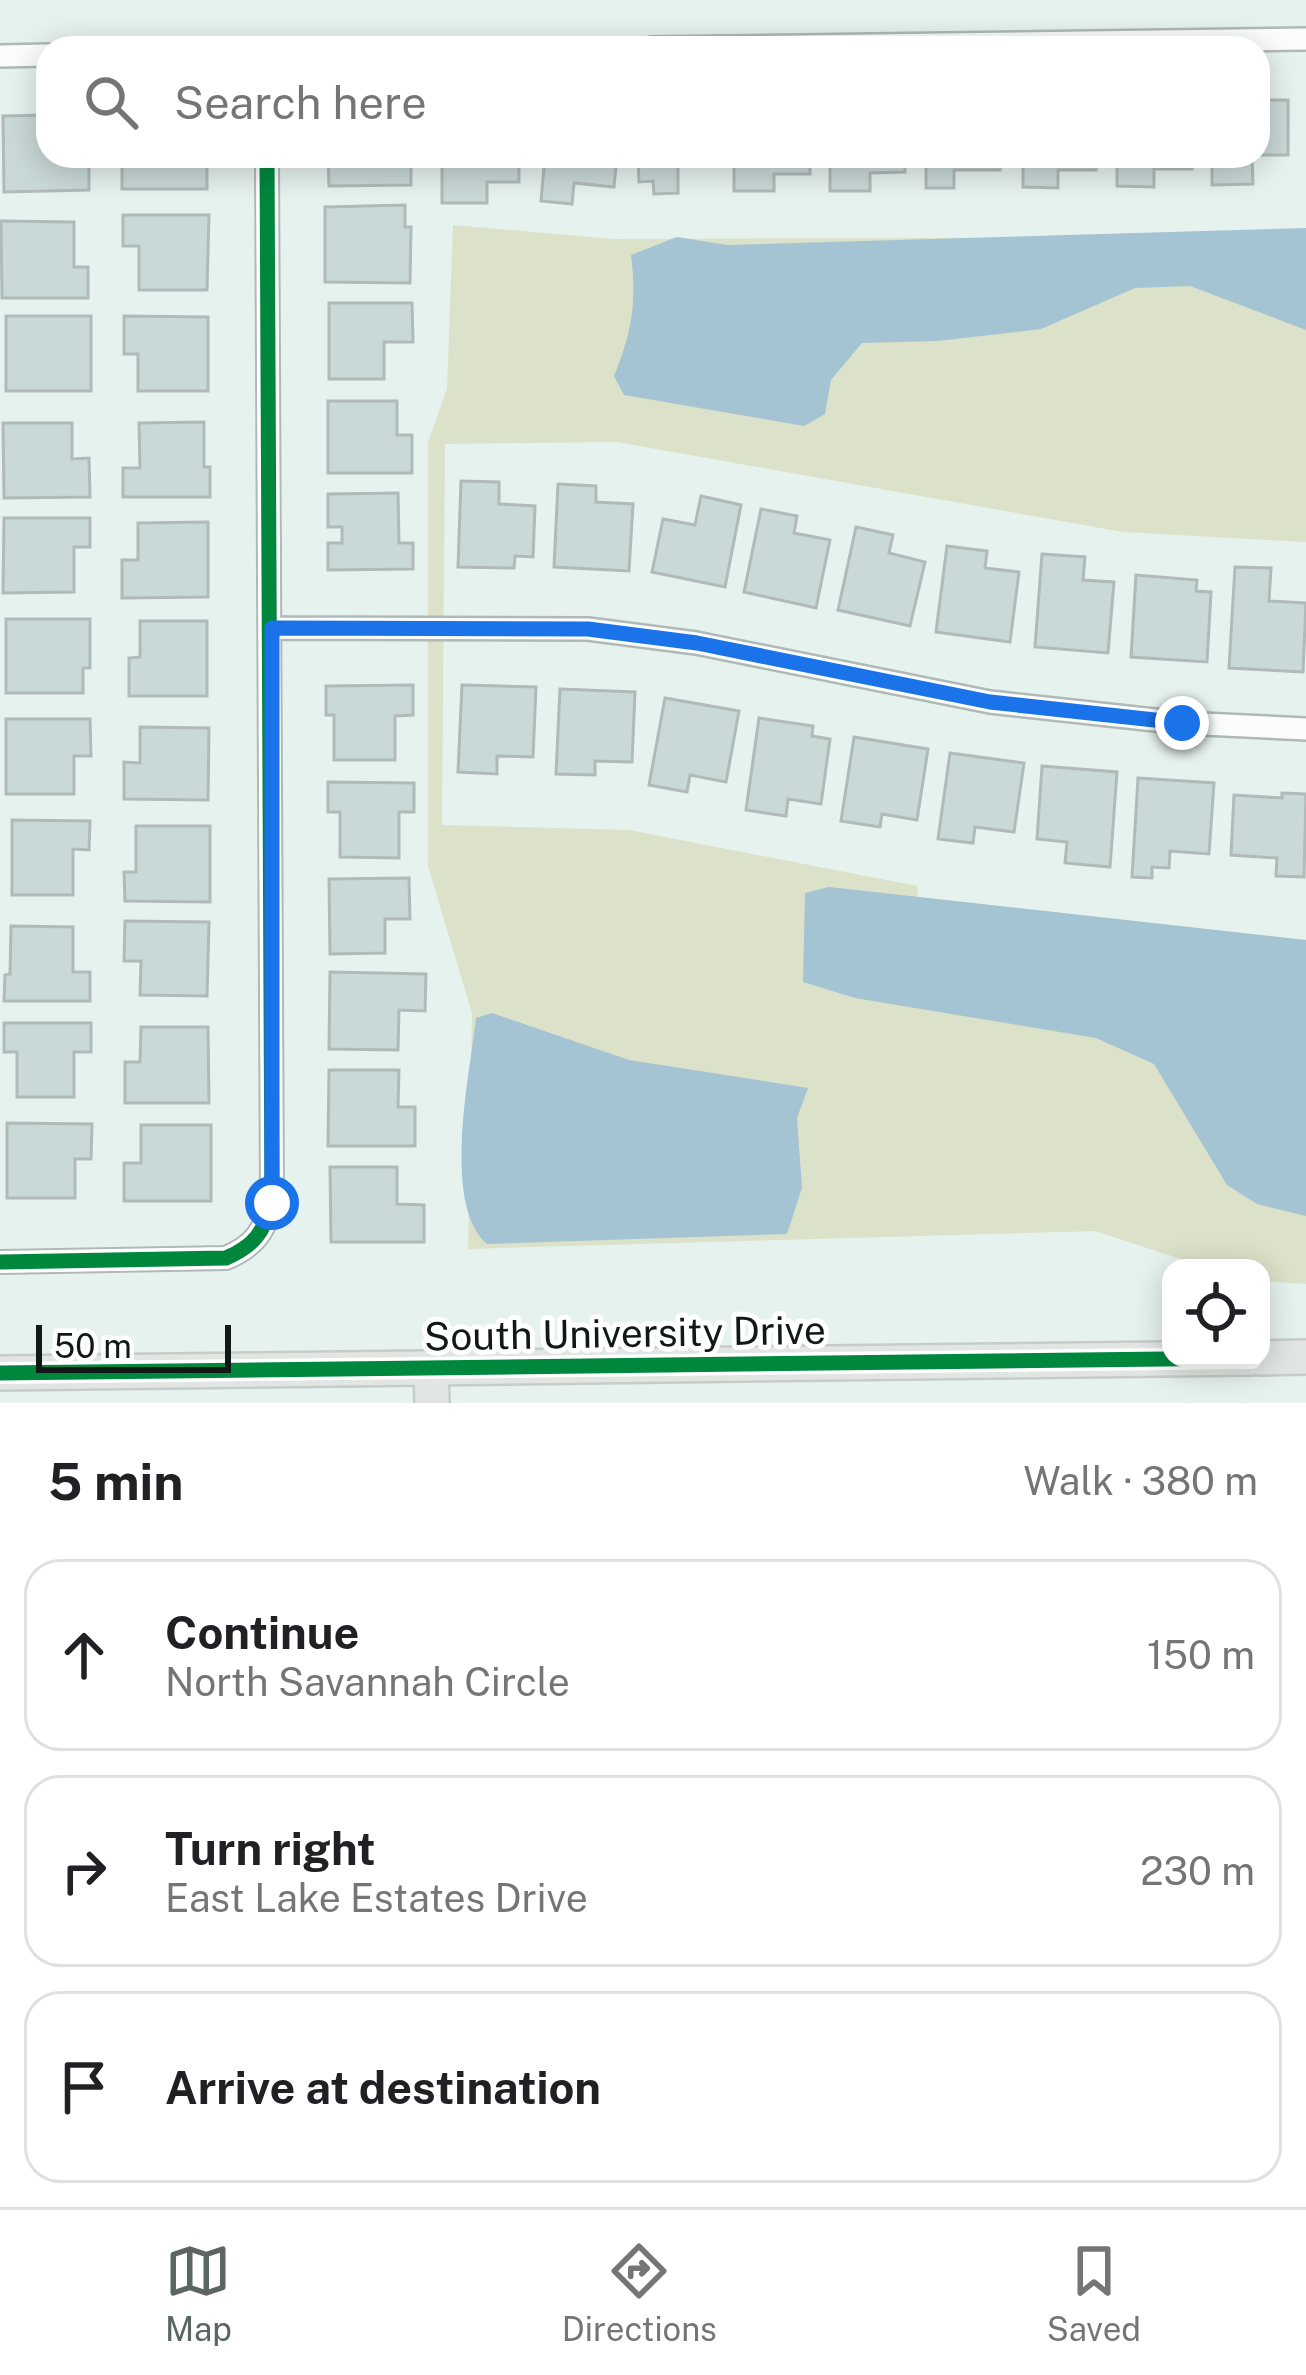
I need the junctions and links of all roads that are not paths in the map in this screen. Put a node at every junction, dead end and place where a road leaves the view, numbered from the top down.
1 (1270, 39) edge
2 (1306, 39) edge
3 (0, 56) edge
4 (36, 56) edge
5 (267, 168) edge
6 (272, 628) junction
7 (1306, 729) edge
8 (0, 1262) edge
9 (1306, 1357) edge
10 (1270, 1358) edge
11 (1162, 1359) edge
12 (431, 1368) junction
13 (0, 1373) edge
14 (432, 1403) edge

1 - 2 street
3 - 4 street
5 - 6 street
6 - 7 street
6 - 8 street
9 - 10 main road
11 - 12 main road, South University Drive
12 - 13 main road, South University Drive
12 - 14 main road

